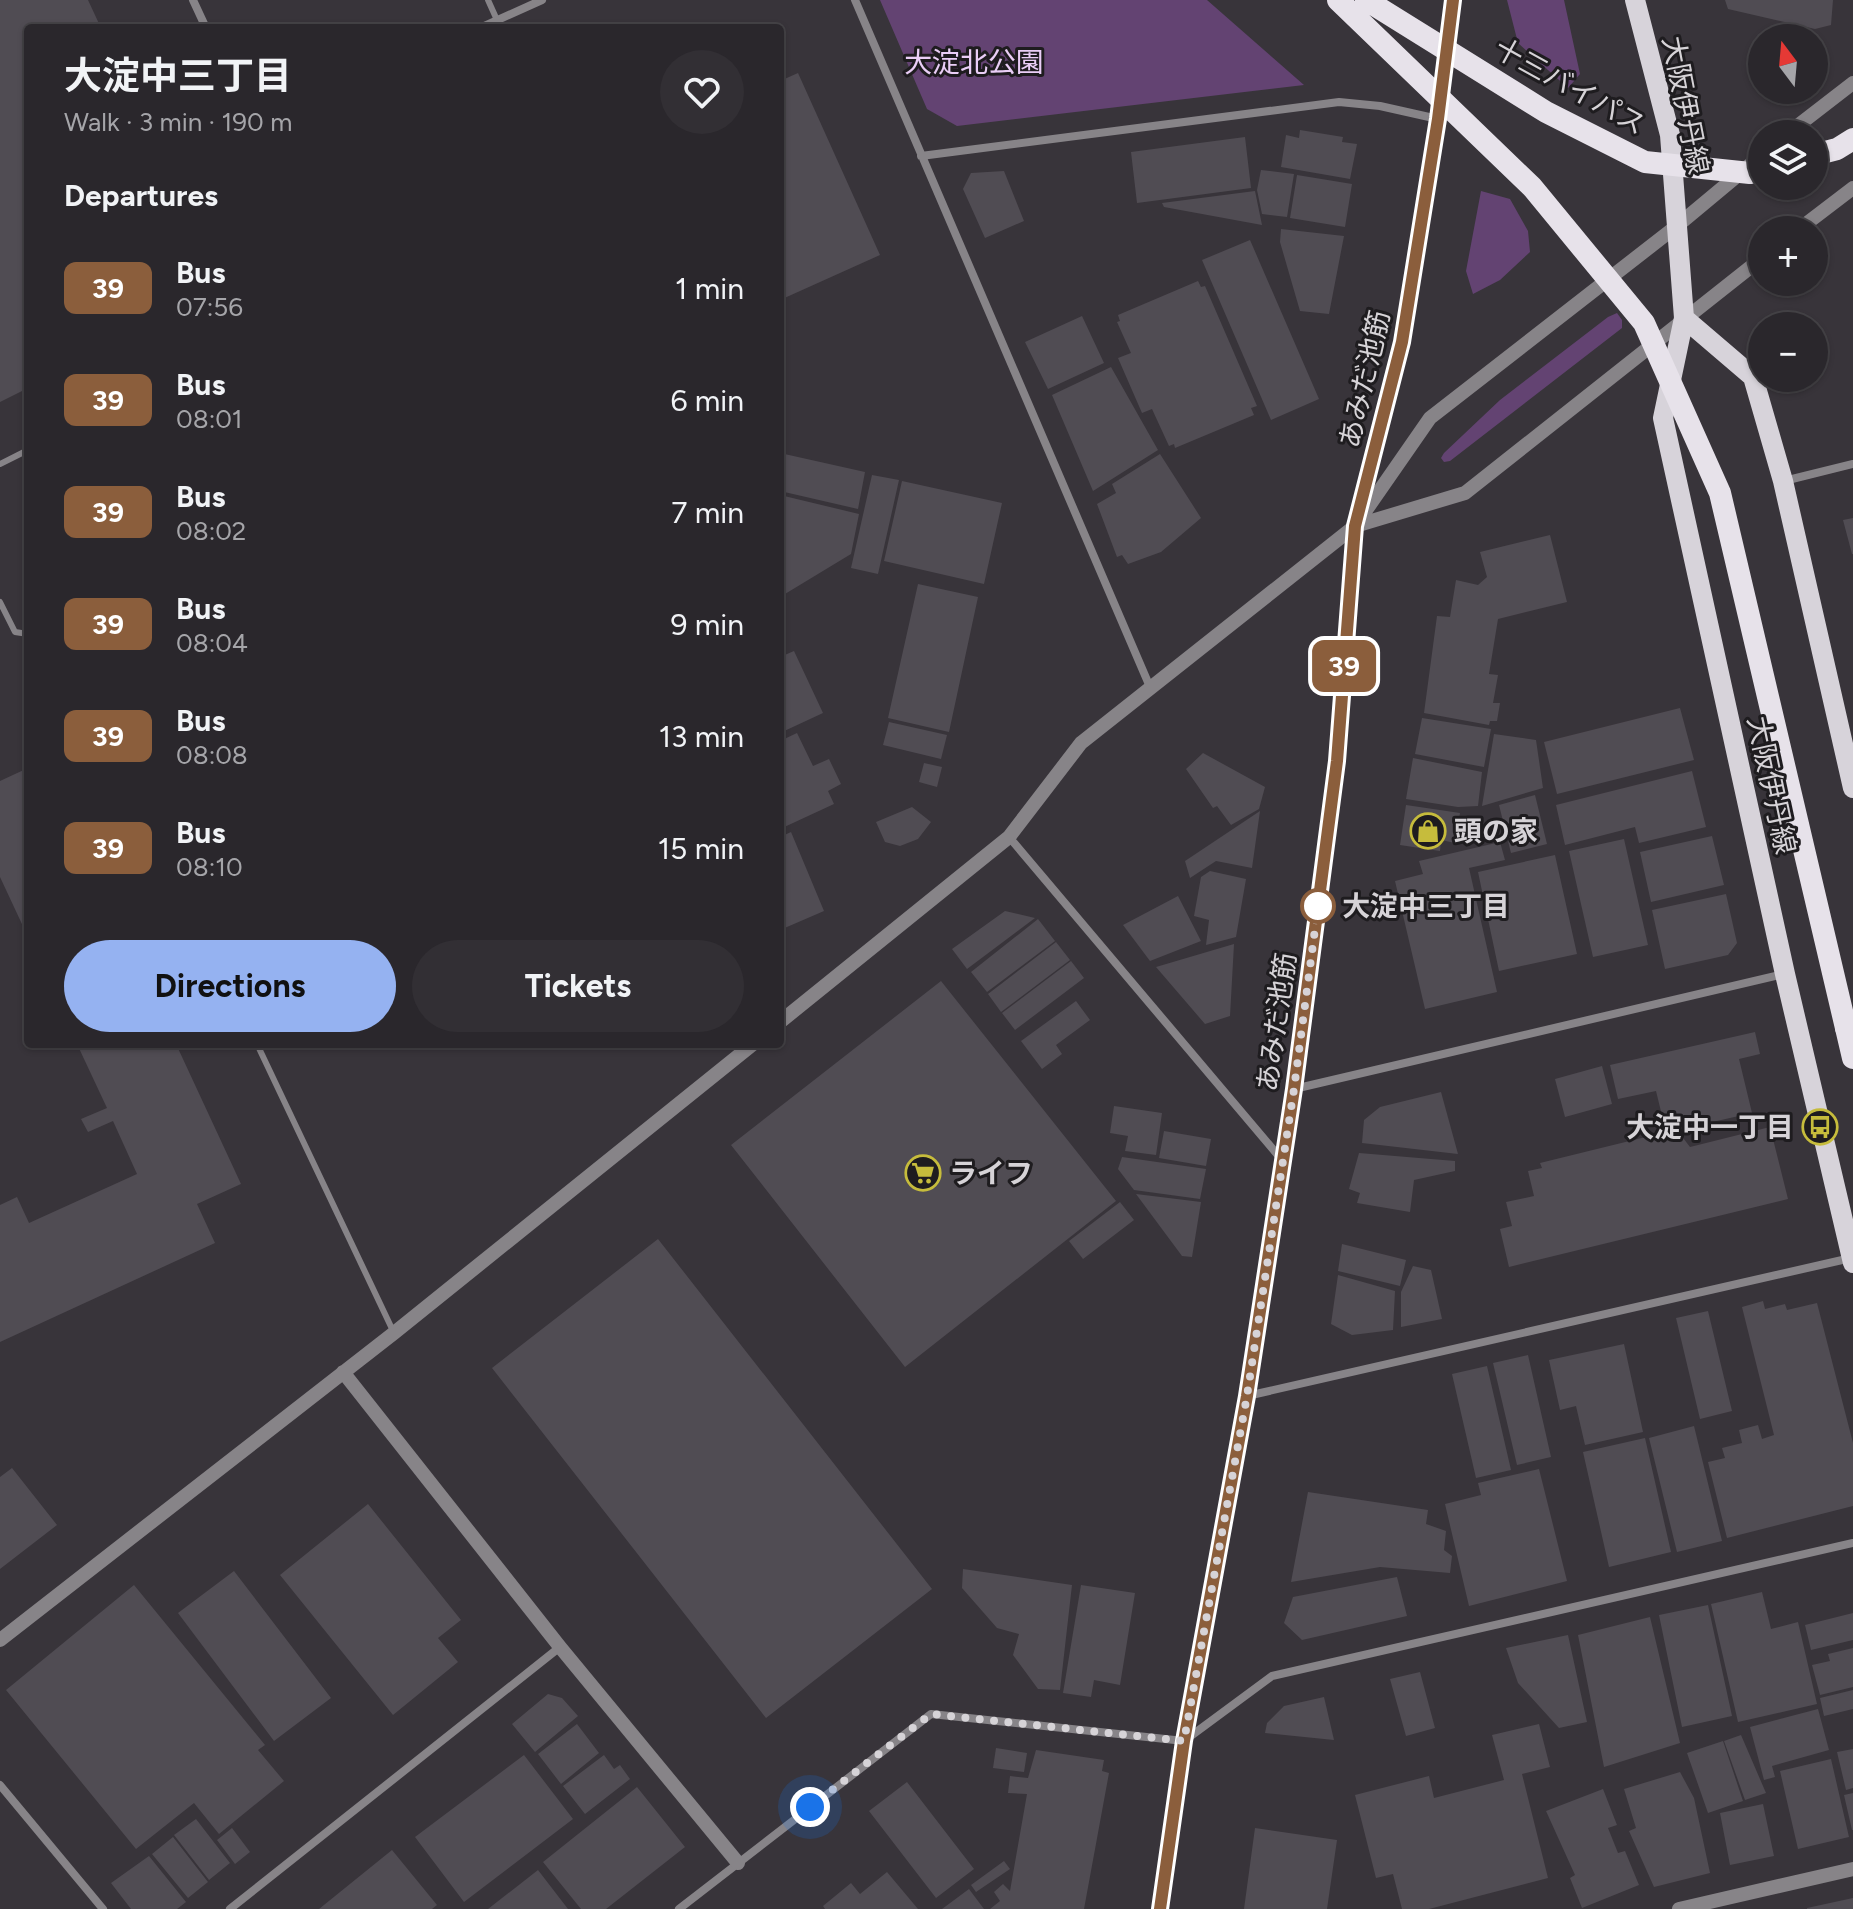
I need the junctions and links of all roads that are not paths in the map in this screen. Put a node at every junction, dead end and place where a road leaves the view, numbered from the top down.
1 (193, 0) edge
2 (488, 0) edge
3 (542, 0) edge
4 (855, 0) edge
5 (1338, 0) edge
6 (1366, 0) edge
7 (1453, 0) edge
8 (1635, 0) edge
9 (497, 20) junction
10 (204, 24) edge
11 (488, 24) edge
12 (1853, 83) edge
13 (1438, 119) junction
14 (1805, 120) edge
15 (1853, 139) edge
16 (1828, 151) edge
17 (921, 156) junction
18 (1748, 167) edge
19 (1748, 173) edge
20 (1853, 188) edge
21 (1816, 216) edge
22 (1678, 225) junction
23 (1748, 269) edge
24 (1684, 318) junction
25 (24, 452) edge
26 (0, 464) edge
27 (1853, 464) edge
28 (1783, 481) junction
29 (1355, 526) junction
30 (0, 602) edge
31 (24, 633) edge
32 (1150, 687) junction
33 (1853, 788) edge
34 (1009, 837) junction
35 (1785, 974) junction
36 (784, 1019) edge
37 (259, 1048) edge
38 (748, 1048) edge
39 (1853, 1058) edge
40 (1294, 1089) junction
41 (1282, 1160) junction
42 (1852, 1261) edge
43 (394, 1333) junction
44 (343, 1372) junction
45 (1247, 1396) junction
46 (1853, 1543) edge
47 (0, 1640) edge
48 (560, 1647) junction
49 (1184, 1741) junction
50 (0, 1785) edge
51 (738, 1863) junction
52 (1853, 1869) edge
53 (103, 1909) edge
54 (230, 1909) edge
55 (679, 1909) edge
56 (1160, 1909) edge
57 (1679, 1909) edge

1 - 10 street
2 - 9 lane
3 - 9 street
4 - 17 street
5 - 39 highway, bridge
6 - 19 highway, 十三バイパス, bridge
7 - 13 street, あみだ池筋
8 - 22 main road, 大阪伊丹線
9 - 11 street
12 - 14 street
13 - 17 street
13 - 29 street, あみだ池筋
15 - 16 highway
17 - 32 street
18 - 22 street
20 - 21 street
22 - 24 main road, 大阪伊丹線
22 - 29 street
23 - 24 street
24 - 28 main road
24 - 29 street
24 - 35 main road, 大阪伊丹線
25 - 26 lane
27 - 28 street
28 - 33 main road
29 - 32 street
29 - 40 street, あみだ池筋
30 - 31 lane
32 - 34 street
34 - 36 street
34 - 41 street
35 - 40 street
35 - 42 main road, 大阪伊丹線
37 - 43 lane
38 - 43 street
40 - 41 street, あみだ池筋
41 - 45 street, あみだ池筋
42 - 45 street
43 - 44 street
44 - 47 street
44 - 48 street
45 - 49 street, あみだ池筋
46 - 49 street
48 - 51 street
48 - 54 street
49 - 51 street
49 - 56 street, あみだ池筋
50 - 53 street
51 - 55 street
52 - 57 street

